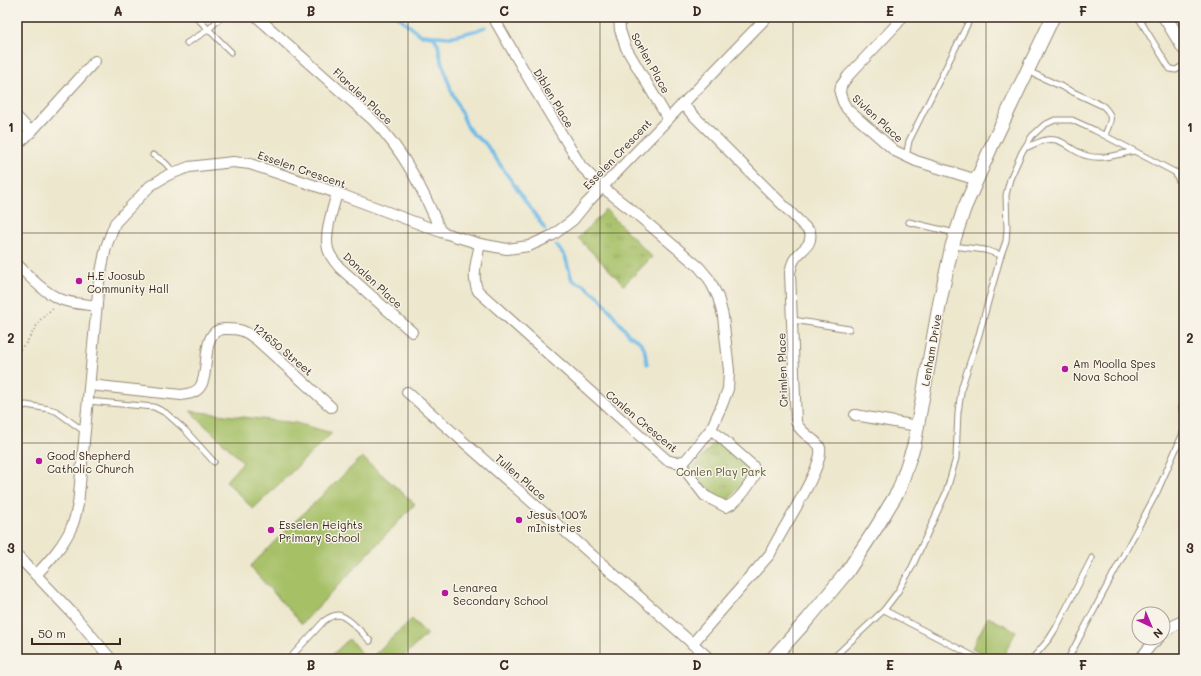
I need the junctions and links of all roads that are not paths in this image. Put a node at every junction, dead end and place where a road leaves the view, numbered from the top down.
1 (196, 17) edge
2 (221, 17) edge
3 (258, 17) edge
4 (493, 17) edge
5 (619, 17) edge
6 (766, 17) edge
7 (902, 17) edge
8 (971, 17) edge
9 (1053, 17) edge
10 (1138, 17) edge
11 (1165, 17) edge
12 (208, 30) junction
13 (187, 43) dead end
14 (1184, 48) edge
15 (231, 52) dead end
16 (95, 61) dead end
17 (1184, 65) edge
18 (1028, 70) junction
19 (682, 104) junction
20 (17, 117) edge
21 (668, 118) junction
22 (31, 132) junction
23 (1105, 135) junction
24 (17, 145) edge
25 (1025, 148) junction
26 (1134, 151) junction
27 (153, 155) dead end
28 (906, 157) junction
29 (1175, 172) junction
30 (173, 173) junction
31 (1184, 177) edge
32 (977, 180) junction
33 (602, 187) junction
34 (1184, 192) edge
35 (337, 193) junction
36 (909, 222) dead end
37 (441, 232) junction
38 (954, 240) junction
39 (480, 244) junction
40 (1001, 255) junction
41 (17, 264) edge
42 (97, 306) junction
43 (792, 320) junction
44 (849, 329) dead end
45 (412, 332) dead end
46 (90, 385) junction
47 (407, 392) dead end
48 (1184, 394) edge
49 (88, 401) junction
50 (331, 407) dead end
51 (17, 409) edge
52 (855, 414) dead end
53 (1184, 417) edge
54 (917, 426) junction
55 (711, 429) junction
56 (1184, 431) edge
57 (85, 433) junction
58 (214, 462) dead end
59 (679, 462) junction
60 (17, 555) edge
61 (1092, 558) dead end
62 (36, 575) junction
63 (884, 610) junction
64 (1184, 620) edge
65 (1171, 627) edge
66 (370, 641) dead end
67 (692, 644) junction
68 (1150, 646) edge
69 (111, 659) edge
70 (289, 659) edge
71 (710, 659) edge
72 (772, 659) edge
73 (832, 659) edge
74 (979, 659) edge
75 (1032, 659) edge
76 (1068, 659) edge
77 (1140, 659) edge

1 - 12 lane
2 - 12 lane
3 - 37 street, Floralen Place
4 - 33 street, Diblen Place
5 - 21 street, Sorlen Place
6 - 19 street, Esselen Crescent
7 - 28 street, Sivlen Place
8 - 28 lane
9 - 18 street, Lenham Drive
10 - 17 lane
11 - 14 street
12 - 13 lane
12 - 15 lane
16 - 22 street
18 - 23 lane
18 - 32 street, Lenham Drive
19 - 21 street, Esselen Crescent
19 - 43 street, Crimlen Place
20 - 22 street
21 - 33 street, Esselen Crescent
22 - 24 street
23 - 25 lane
23 - 26 lane
25 - 26 lane
25 - 40 lane
26 - 29 lane
27 - 30 lane
28 - 32 street, Sivlen Place
29 - 31 lane
29 - 34 lane
30 - 35 street, Esselen Crescent
30 - 42 street, Esselen Crescent
32 - 38 street, Lenham Drive
33 - 39 street, Esselen Crescent
33 - 55 street, Conlen Crescent
35 - 37 street, Esselen Crescent
35 - 45 street, Donalen Place
36 - 38 lane
37 - 39 street, Esselen Crescent
38 - 40 lane
38 - 54 street, Lenham Drive
39 - 59 street, Conlen Crescent
40 - 63 lane
41 - 42 street
42 - 46 street, Esselen Crescent
43 - 44 lane
43 - 67 street, Crimlen Place
46 - 49 street, Esselen Crescent
46 - 50 street, 121650 Street
47 - 67 street, Tullen Place
48 - 53 lane
49 - 57 street, Esselen Crescent
49 - 58 lane
51 - 57 lane
52 - 54 street
54 - 72 street, Lenham Drive
55 - 59 street, Conlen Crescent
55 - 59 street
56 - 76 lane
57 - 62 street, Esselen Crescent
60 - 62 street
61 - 75 lane
62 - 69 street
63 - 73 lane
63 - 74 lane
64 - 65 street
66 - 70 lane
67 - 71 street, Tullen Place
68 - 77 street

